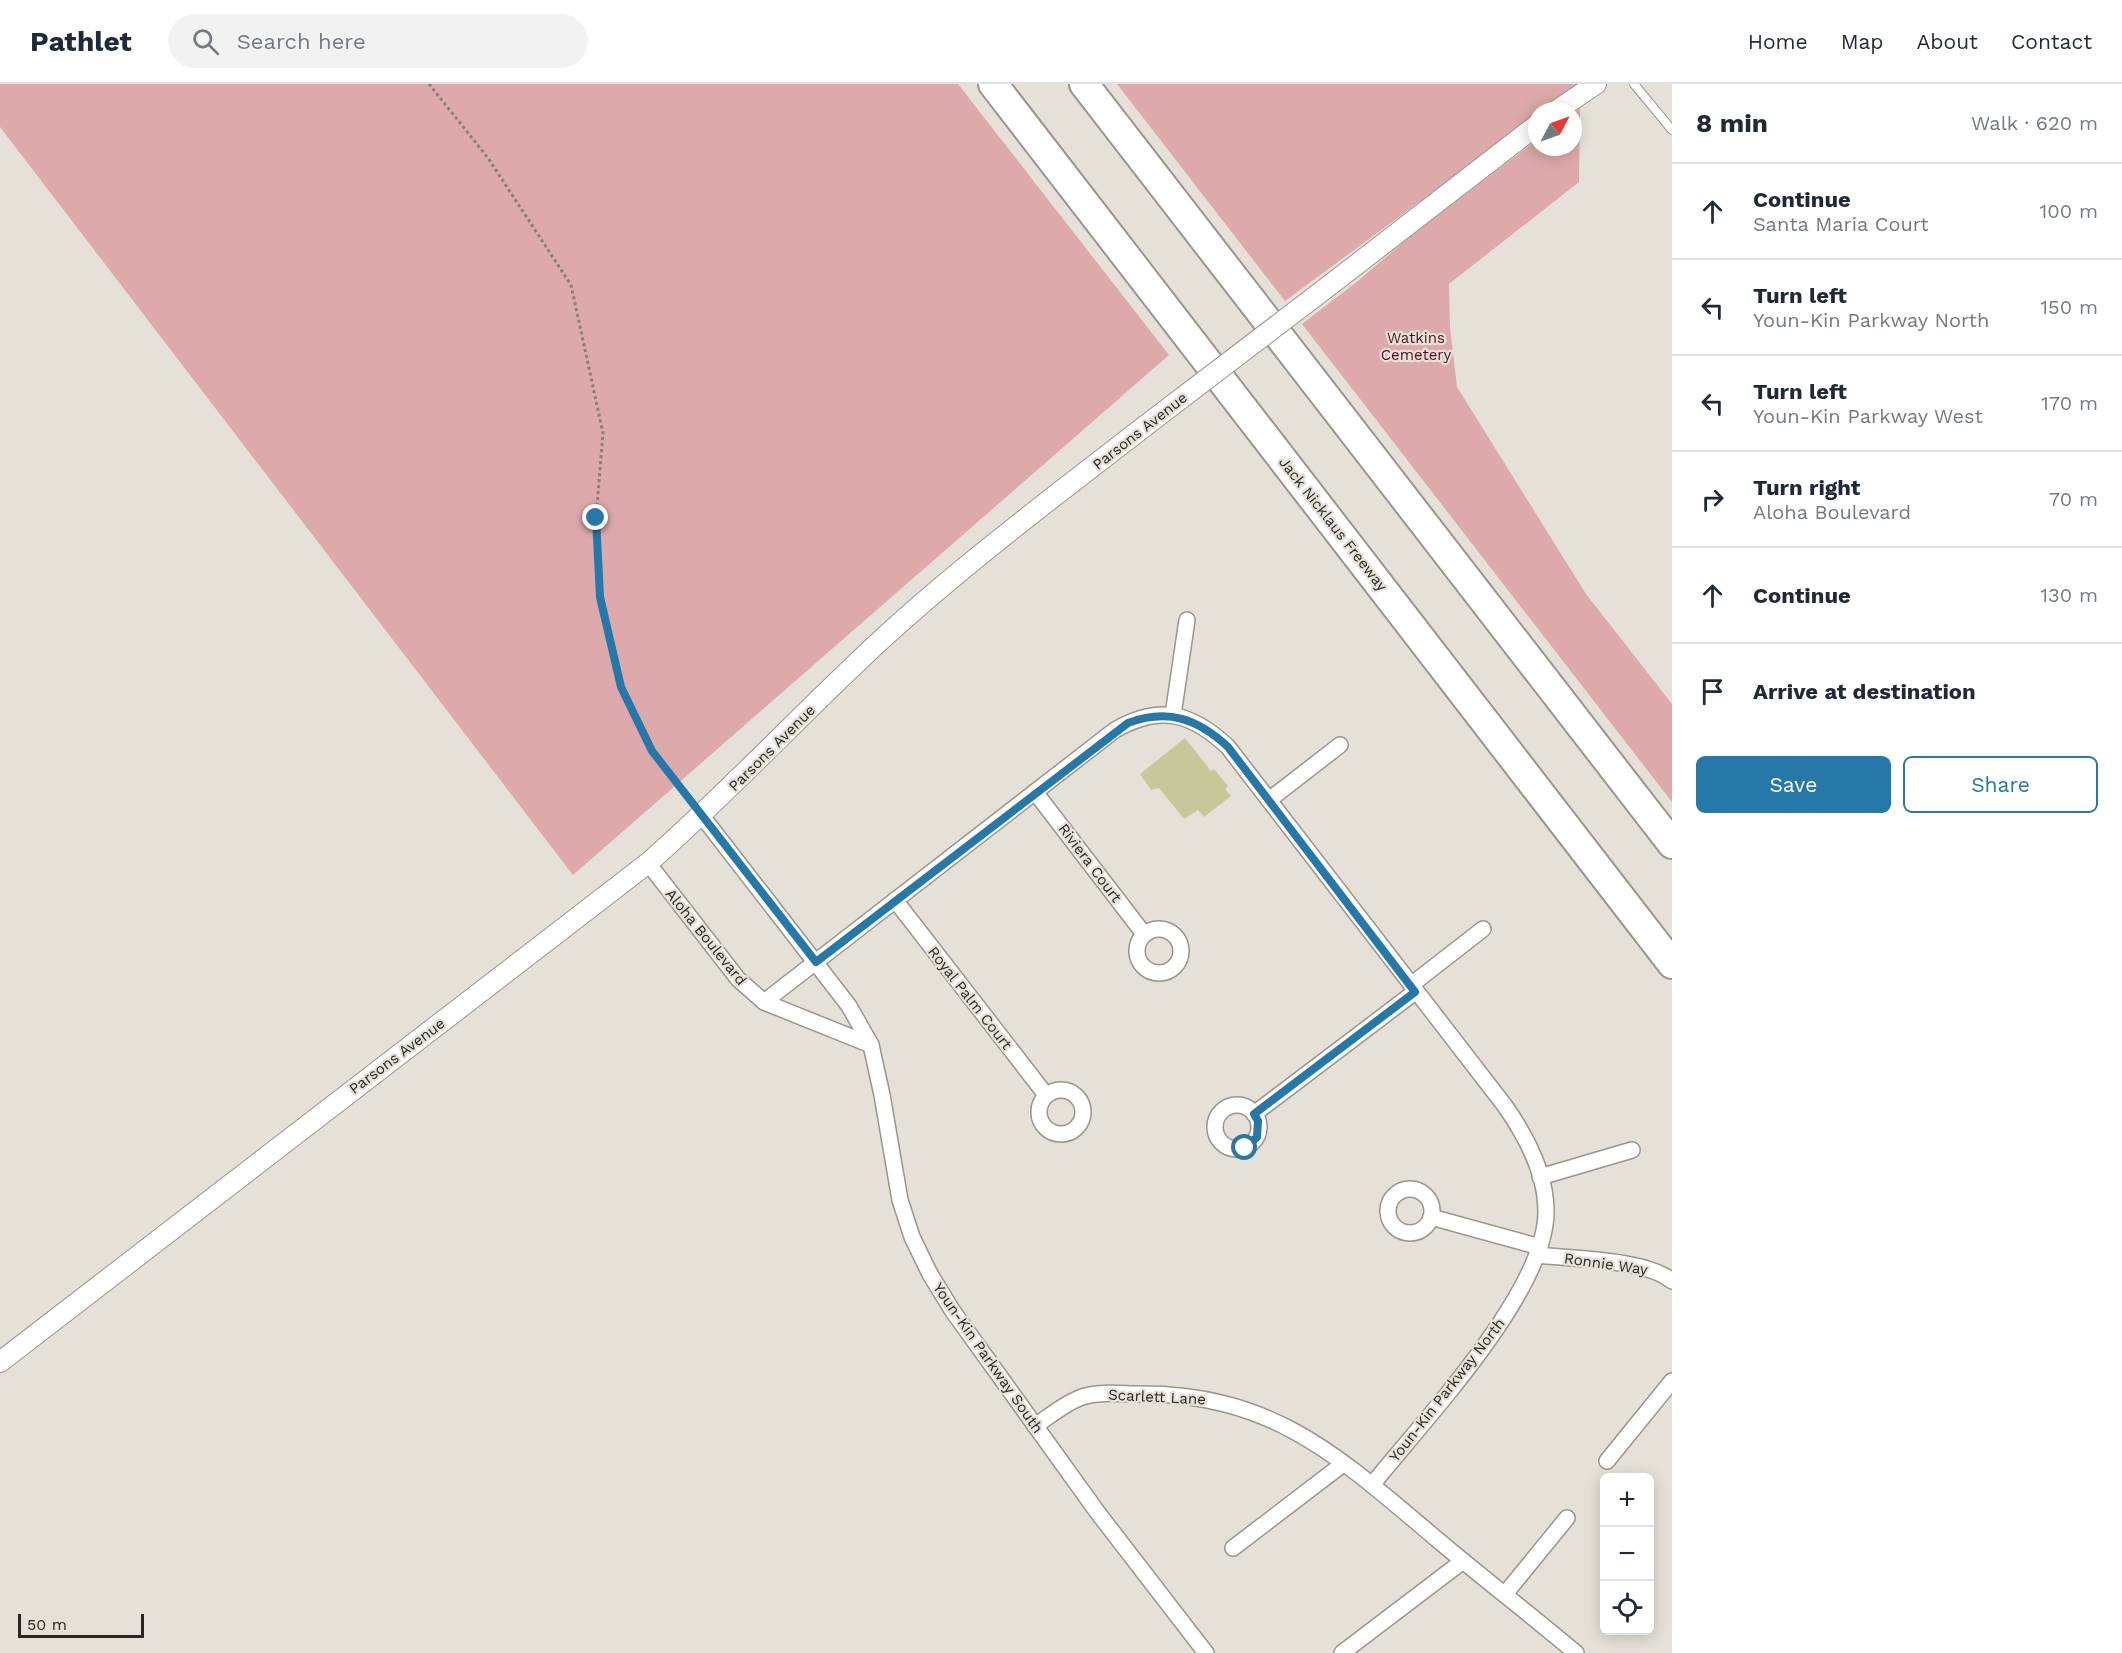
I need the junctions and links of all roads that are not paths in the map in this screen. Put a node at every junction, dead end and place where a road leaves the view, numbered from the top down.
1 (1084, 84) edge
2 (1596, 84) edge
3 (1634, 84) edge
4 (1000, 89) edge
5 (1569, 102) edge
6 (1672, 130) edge
7 (1528, 132) edge
8 (1187, 620) dead end
9 (1173, 715) junction
10 (1340, 745) dead end
11 (1035, 792) junction
12 (1269, 800) junction
13 (702, 816) junction
14 (1672, 844) edge
15 (648, 863) junction
16 (895, 900) junction
17 (1483, 929) dead end
18 (1144, 934) dead end
19 (816, 962) junction
20 (1672, 964) edge
21 (1413, 988) junction
22 (764, 1002) junction
23 (871, 1045) junction
24 (1046, 1095) dead end
25 (1254, 1114) dead end
26 (1632, 1150) dead end
27 (1540, 1177) junction
28 (1431, 1217) dead end
29 (1538, 1251) junction
30 (1672, 1281) edge
31 (0, 1362) edge
32 (1672, 1381) edge
33 (1035, 1426) junction
34 (1607, 1461) dead end
35 (1343, 1464) junction
36 (1372, 1485) junction
37 (1567, 1518) dead end
38 (1233, 1548) dead end
39 (1463, 1561) junction
40 (1505, 1594) junction
41 (1206, 1653) edge
42 (1342, 1653) edge
43 (1576, 1653) edge

1 - 14 highway
2 - 5 street
3 - 6 lane
4 - 20 highway, Jack Nicklaus Freeway
7 - 13 street, Parsons Avenue, bridge
8 - 9 street
9 - 11 street
9 - 12 street, Youn-Kin Parkway North
10 - 12 street
11 - 16 street
11 - 18 street, Riviera Court
12 - 21 street, Youn-Kin Parkway North
13 - 15 street, Parsons Avenue
13 - 19 street
15 - 22 street, Aloha Boulevard
15 - 31 street, Parsons Avenue
16 - 19 street
16 - 24 street, Royal Palm Court
17 - 21 street
19 - 22 street
19 - 23 street, Youn-Kin Parkway South
21 - 25 street
21 - 27 street, Youn-Kin Parkway North
22 - 23 street, Aloha Boulevard
23 - 33 street, Youn-Kin Parkway South
26 - 27 street
27 - 29 street, Youn-Kin Parkway North
28 - 29 street, Ronnie Way
29 - 30 street, Ronnie Way
29 - 36 street, Youn-Kin Parkway North
32 - 34 street
33 - 35 street, Scarlett Lane
33 - 41 street, Youn-Kin Parkway South
35 - 36 street, Scarlett Lane
35 - 38 street
36 - 39 street, Scarlett Lane
37 - 40 street
39 - 40 street, Scarlett Lane
39 - 42 street
40 - 43 street, Scarlett Lane

